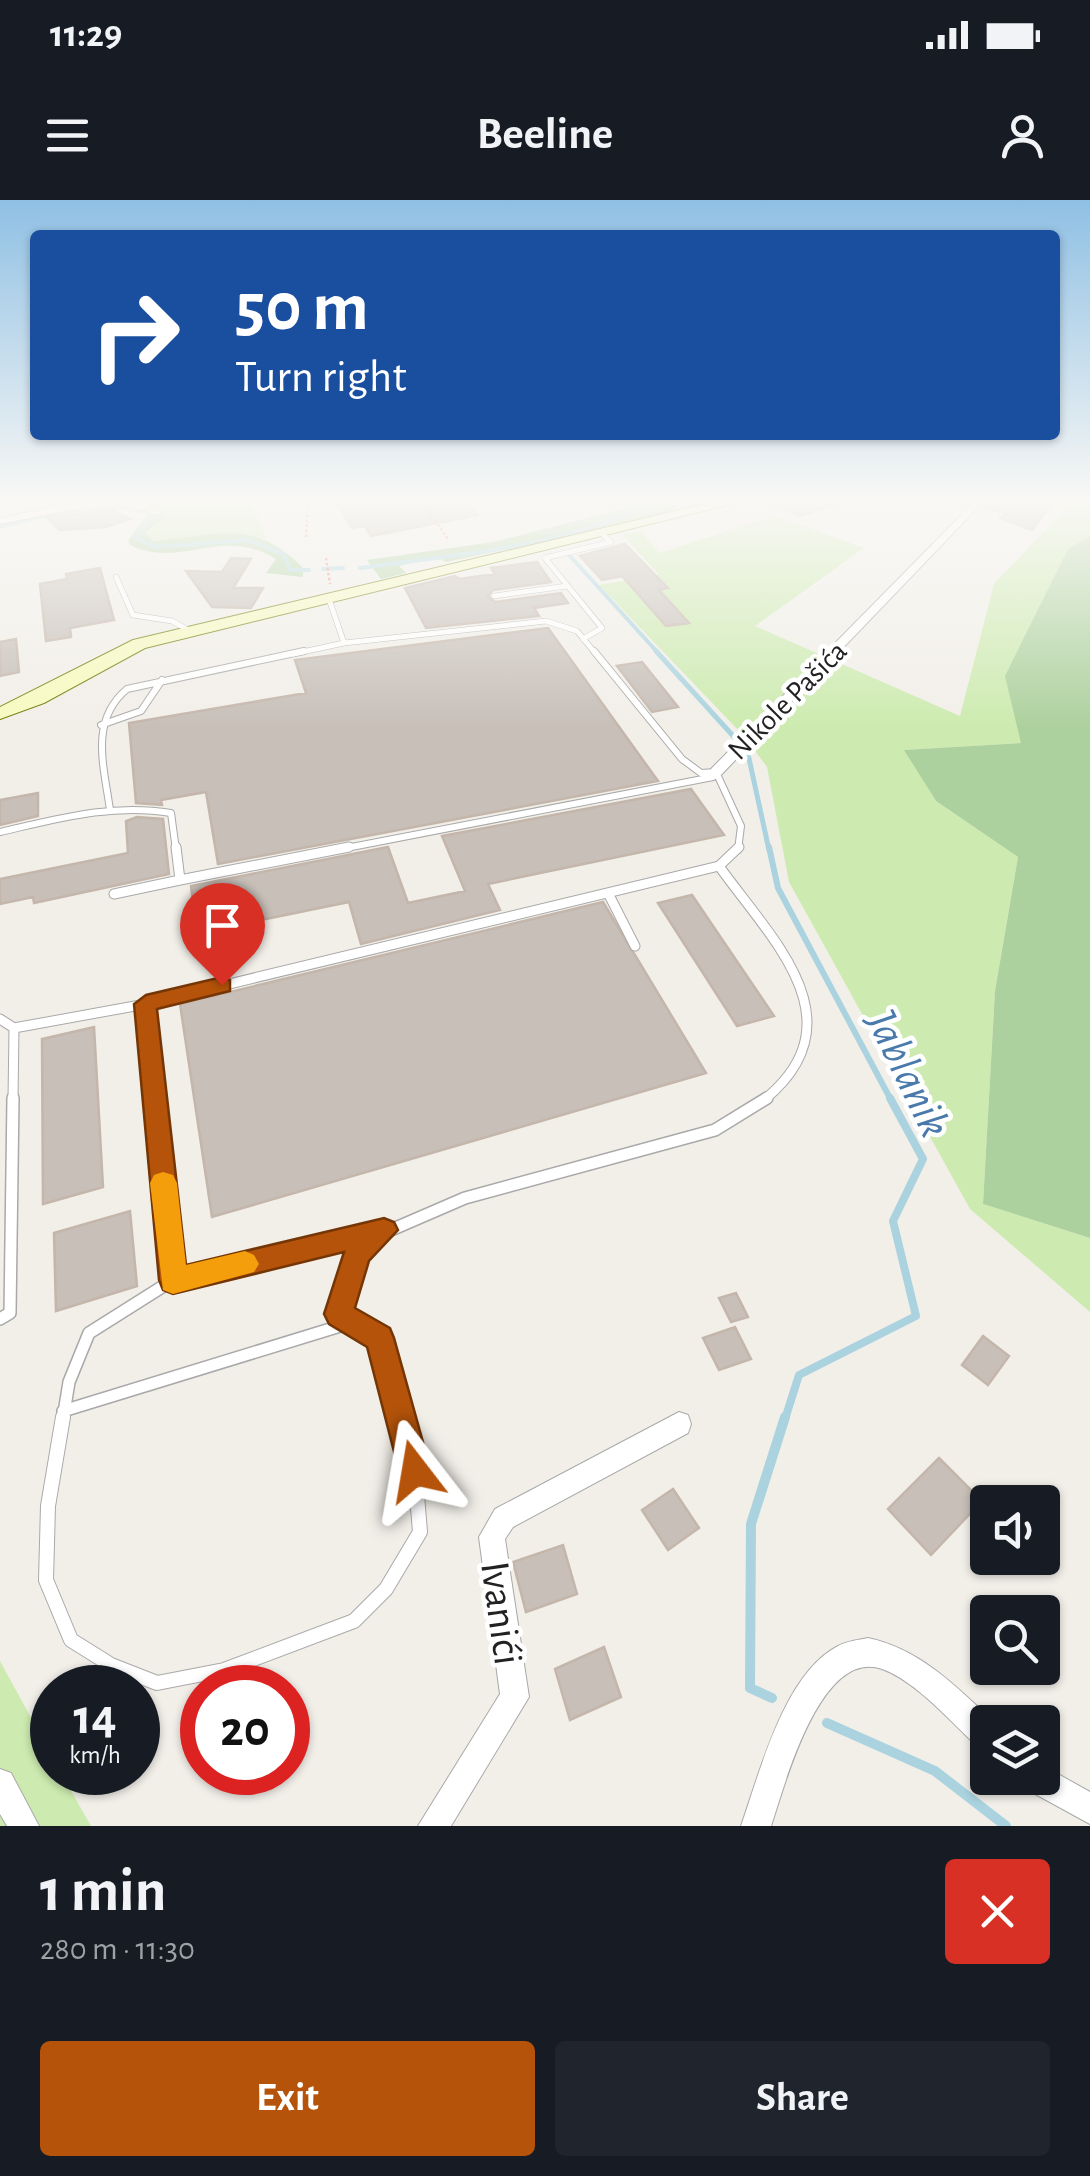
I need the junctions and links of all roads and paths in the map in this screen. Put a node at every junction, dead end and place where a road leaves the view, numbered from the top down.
1 (427, 575) edge
2 (558, 575) edge
3 (909, 575) edge
4 (116, 576) dead end
5 (567, 586) junction
6 (494, 596) dead end
7 (329, 599) junction
8 (190, 631) junction
9 (583, 639) junction
10 (344, 643) junction
11 (162, 680) junction
12 (0, 713) edge
13 (101, 724) junction
14 (717, 774) junction
15 (110, 810) junction
16 (0, 832) edge
17 (720, 866) junction
18 (180, 880) junction
19 (608, 893) junction
20 (114, 894) dead end
21 (636, 946) dead end
22 (146, 1004) junction
23 (0, 1019) edge
24 (14, 1028) junction
25 (13, 1122) junction
26 (0, 1125) edge
27 (6, 1180) edge
28 (384, 1230) junction
29 (173, 1280) junction
30 (0, 1319) edge
31 (350, 1322) junction
32 (63, 1412) junction
33 (679, 1424) dead end
34 (970, 1721) edge
35 (0, 1784) edge
36 (1060, 1792) edge
37 (1090, 1810) edge
38 (24, 1826) edge
39 (433, 1826) edge
40 (756, 1826) edge

1 - 7 street
2 - 5 lane
3 - 14 street, Nikole Pašića
4 - 8 lane
5 - 6 lane
5 - 9 lane
7 - 8 street
7 - 10 lane
8 - 12 street
9 - 10 lane
9 - 14 lane
10 - 11 lane
11 - 13 lane
11 - 13 lane
13 - 15 lane
14 - 17 lane
14 - 18 lane
15 - 16 lane
15 - 18 lane
17 - 19 lane
17 - 28 lane
18 - 20 lane
19 - 21 lane
19 - 22 lane
22 - 24 lane
22 - 29 lane
23 - 24 lane
24 - 25 lane
25 - 26 lane
25 - 27 lane
27 - 30 lane
28 - 29 lane
28 - 31 lane
29 - 32 lane
31 - 32 lane
31 - 32 lane
33 - 39 street, Ivanići
34 - 40 street
35 - 38 street
36 - 37 street

